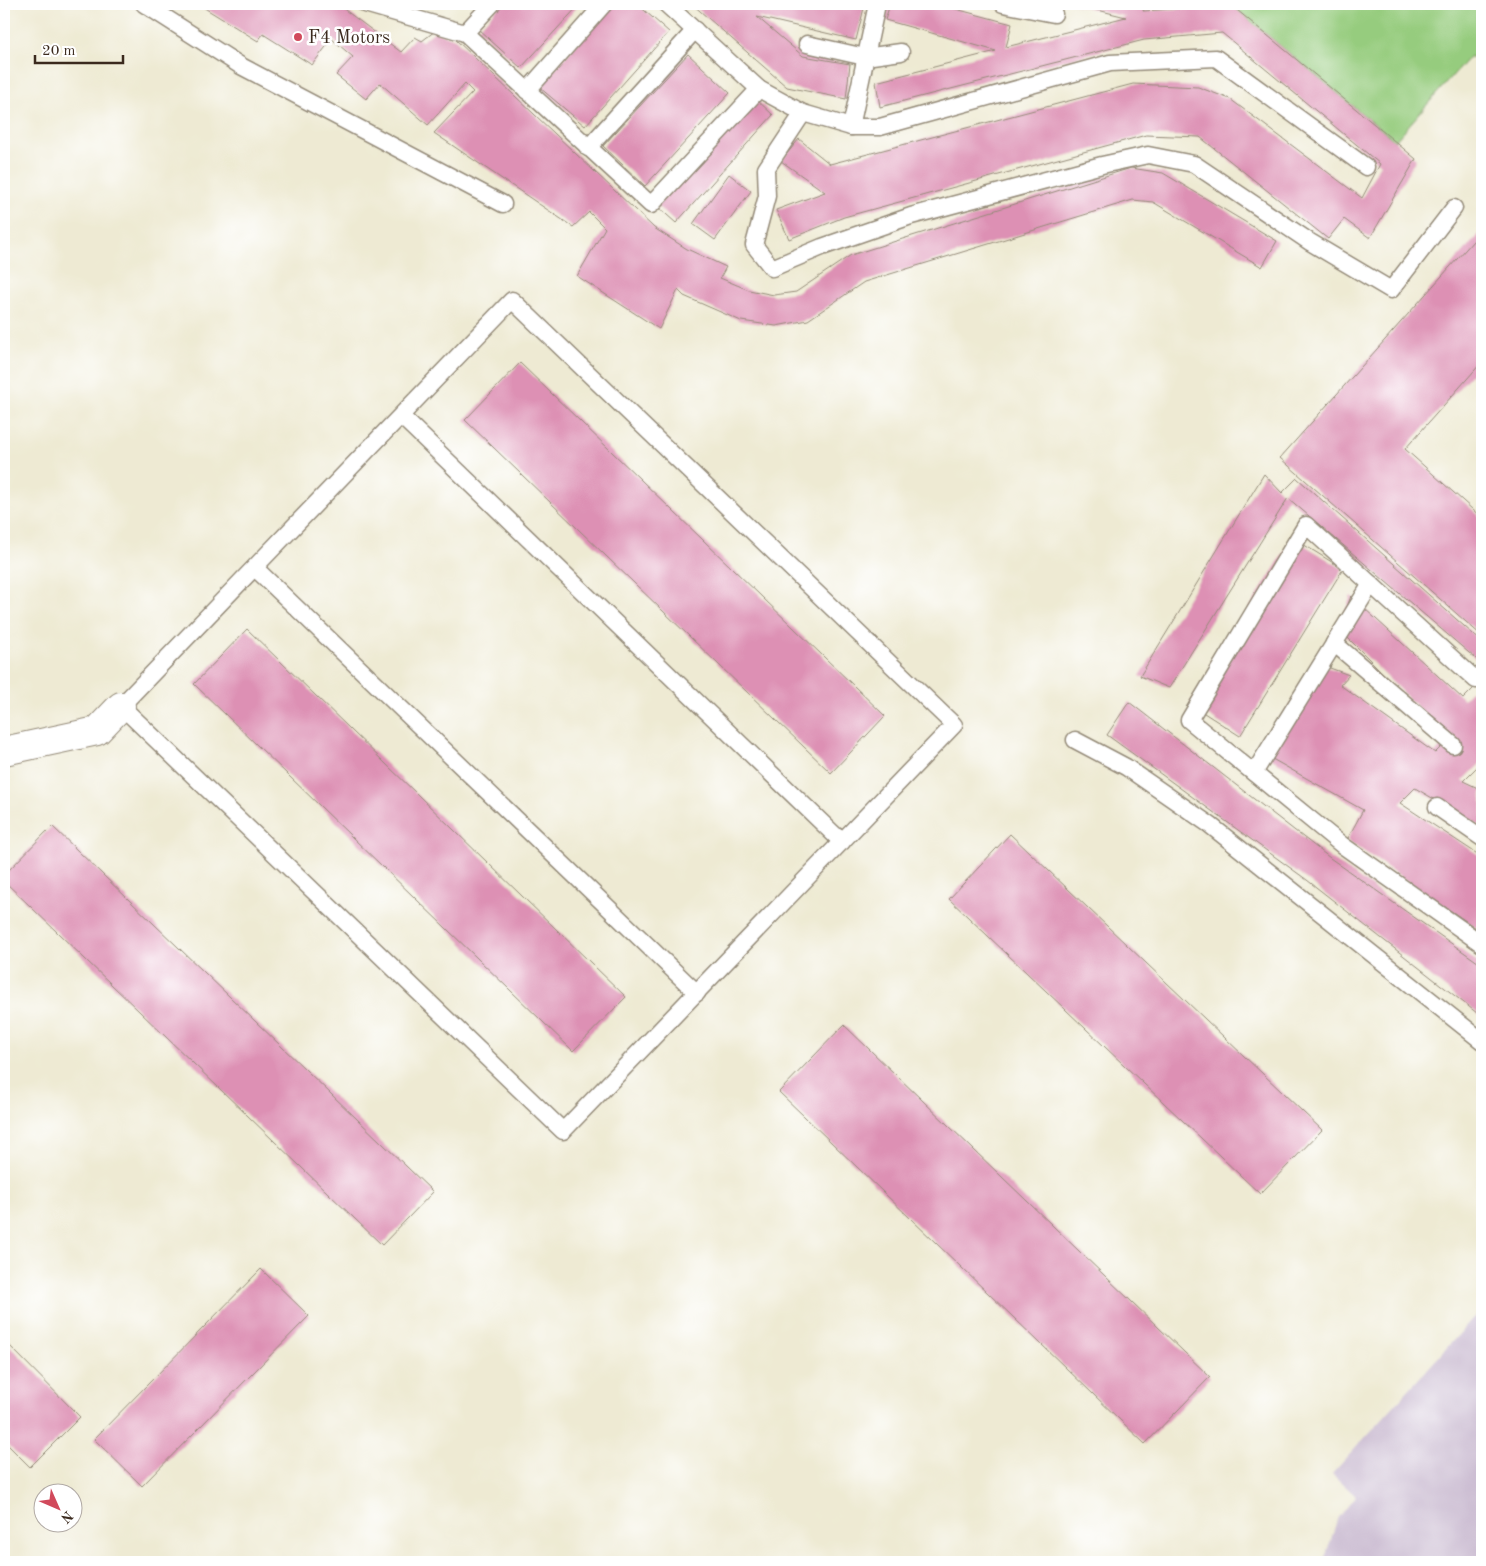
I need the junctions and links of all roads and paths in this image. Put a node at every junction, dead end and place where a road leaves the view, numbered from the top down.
1 (144, 4) edge
2 (365, 4) edge
3 (492, 4) edge
4 (604, 4) edge
5 (666, 4) edge
6 (877, 4) edge
7 (1003, 4) edge
8 (1054, 14) dead end
9 (695, 30) junction
10 (464, 33) junction
11 (807, 44) dead end
12 (901, 52) dead end
13 (865, 57) junction
14 (759, 89) junction
15 (527, 91) junction
16 (803, 113) junction
17 (850, 127) junction
18 (588, 148) junction
19 (1366, 167) dead end
20 (503, 204) dead end
21 (1454, 208) dead end
22 (401, 416) junction
23 (255, 568) junction
24 (1371, 584) junction
25 (1334, 642) junction
26 (1476, 680) dead end
27 (121, 706) junction
28 (1074, 740) dead end
29 (1453, 745) dead end
30 (4, 751) edge
31 (1254, 773) junction
32 (1437, 807) dead end
33 (1482, 838) edge
34 (842, 842) junction
35 (1482, 944) edge
36 (697, 993) junction
37 (1482, 1041) edge

1 - 20 lane
2 - 10 lane
3 - 10 lane
4 - 15 lane
5 - 9 lane
6 - 13 lane
7 - 8 lane
9 - 14 lane
9 - 18 lane
10 - 15 lane
11 - 13 lane
12 - 13 lane
13 - 17 lane
14 - 16 lane
14 - 18 lane
15 - 18 lane
16 - 17 lane
16 - 21 lane
17 - 19 lane
22 - 23 lane
22 - 34 lane
22 - 34 lane
23 - 27 lane
23 - 36 lane
24 - 25 lane
24 - 26 lane
24 - 31 lane
25 - 29 lane
25 - 31 lane
27 - 30 street
27 - 36 lane
28 - 37 lane
31 - 35 lane
32 - 33 lane
34 - 36 lane

